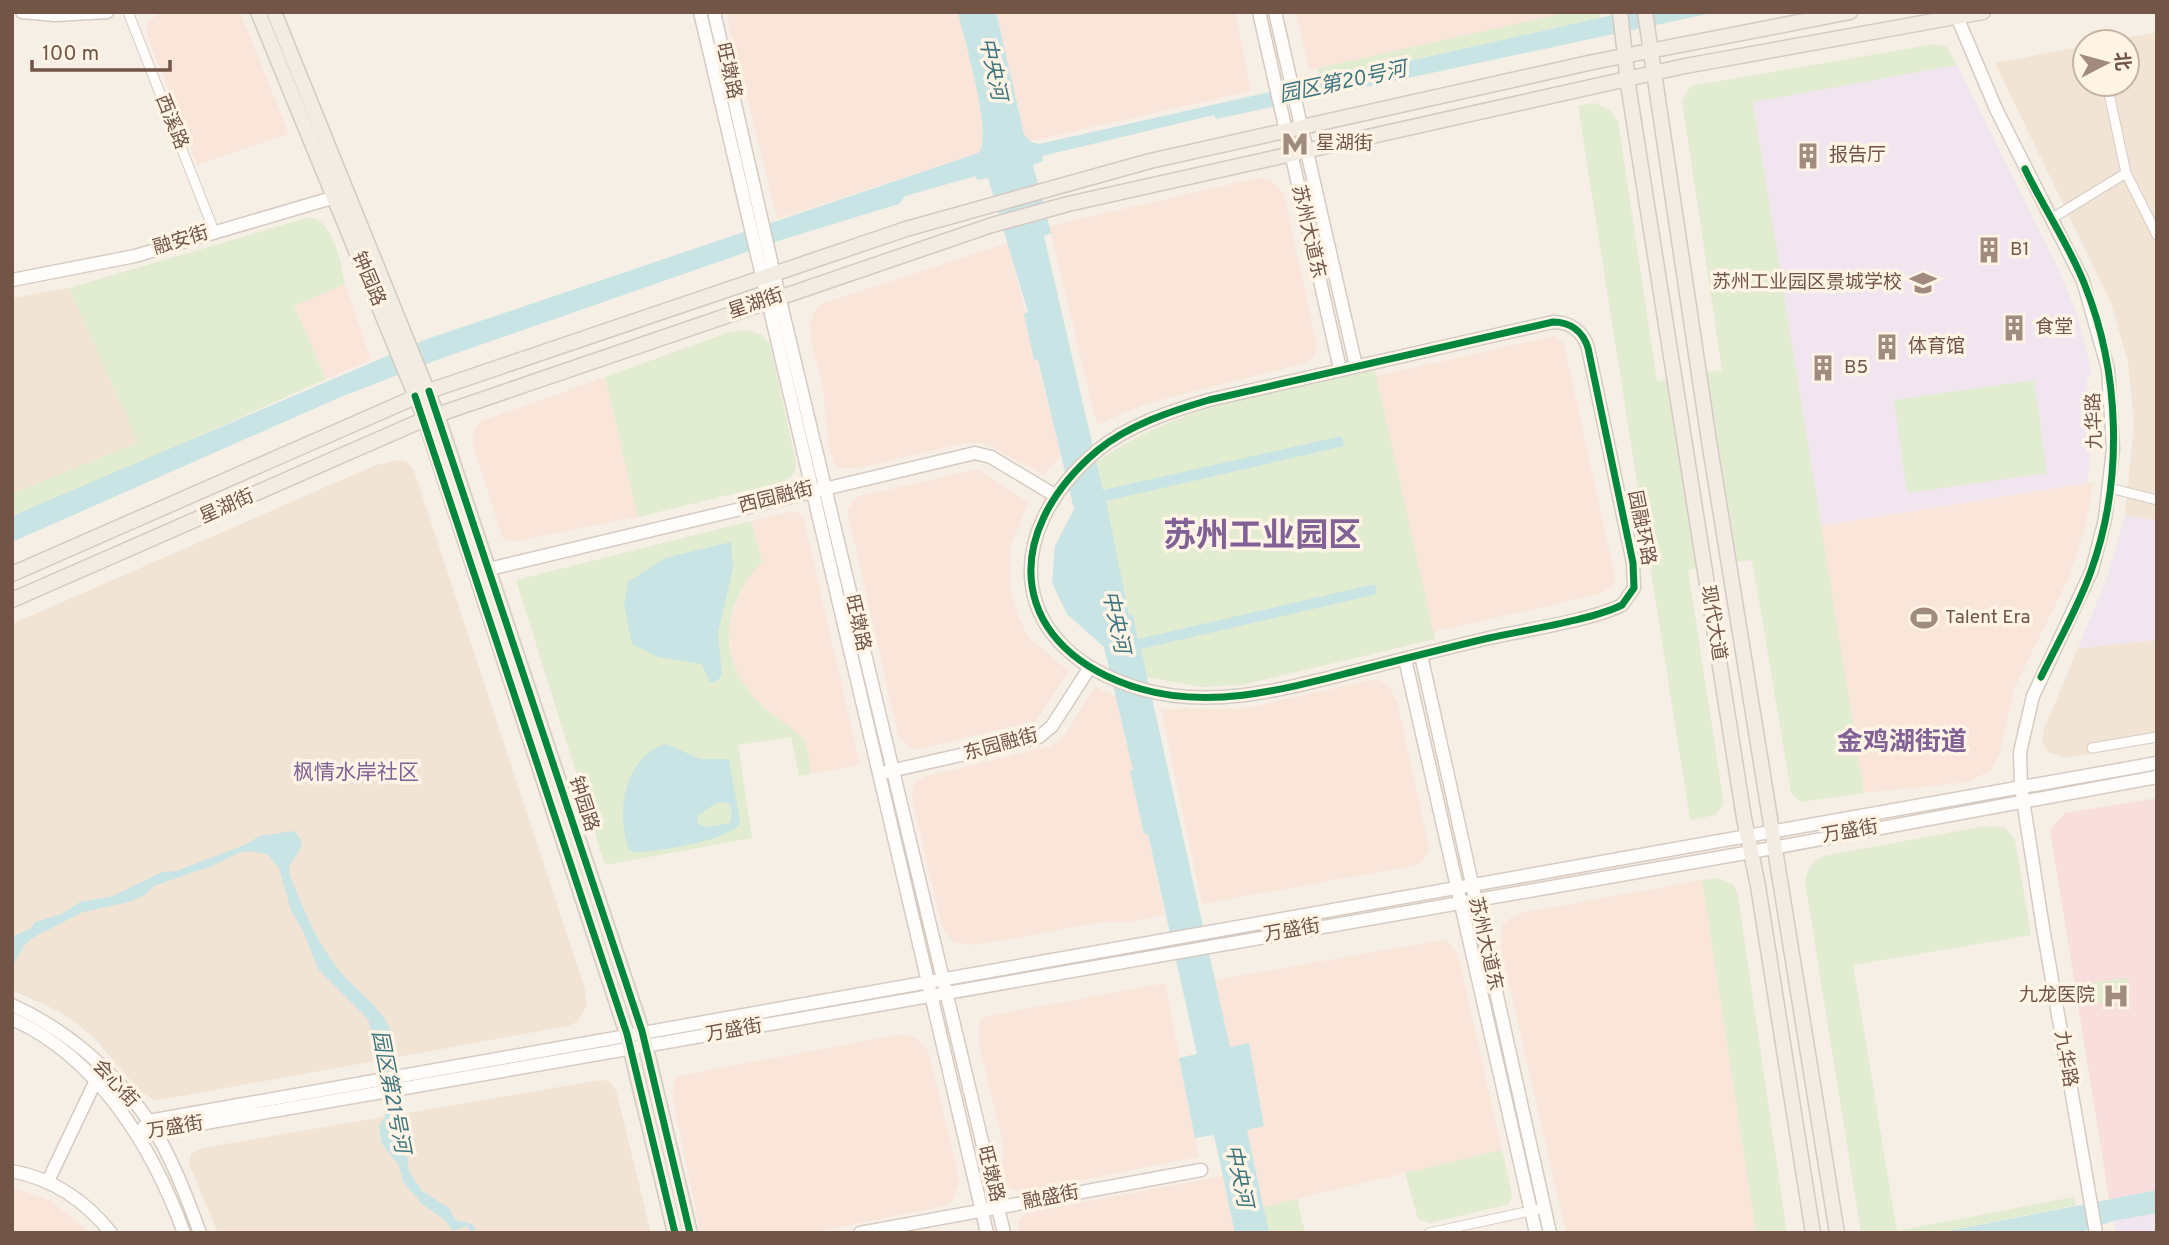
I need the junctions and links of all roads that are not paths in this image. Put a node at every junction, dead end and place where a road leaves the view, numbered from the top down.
1 (22, 12) edge
2 (107, 12) edge
3 (128, 12) edge
4 (258, 12) edge
5 (274, 12) edge
6 (700, 12) edge
7 (714, 12) edge
8 (1259, 12) edge
9 (1275, 12) edge
10 (1620, 12) edge
11 (1645, 12) edge
12 (1850, 12) edge
13 (1983, 12) edge
14 (1956, 15) edge
15 (1651, 50) junction
16 (1627, 55) junction
17 (1653, 73) junction
18 (1629, 78) junction
19 (2110, 98) edge
20 (1301, 128) junction
21 (1285, 131) junction
22 (1306, 151) junction
23 (1290, 155) junction
24 (2126, 173) junction
25 (349, 193) junction
26 (334, 197) junction
27 (755, 219) junction
28 (2051, 219) junction
29 (214, 231) junction
30 (2157, 235) edge
31 (767, 274) junction
32 (12, 280) edge
33 (773, 298) junction
34 (402, 343) junction
35 (1356, 366) junction
36 (1340, 369) junction
37 (422, 394) junction
38 (431, 417) junction
39 (824, 487) junction
40 (2110, 488) junction
41 (810, 490) junction
42 (1060, 491) junction
43 (2157, 499) edge
44 (489, 569) junction
45 (12, 574) edge
46 (12, 600) edge
47 (1421, 655) junction
48 (1405, 659) junction
49 (1094, 669) junction
50 (2157, 737) edge
51 (2092, 748) dead end
52 (2157, 763) edge
53 (885, 773) junction
54 (2157, 777) edge
55 (2021, 787) junction
56 (2024, 801) junction
57 (1773, 830) junction
58 (1747, 835) junction
59 (1776, 847) junction
60 (1751, 852) junction
61 (1472, 884) junction
62 (1458, 886) junction
63 (1468, 900) junction
64 (942, 977) junction
65 (927, 980) junction
66 (946, 993) junction
67 (930, 996) junction
68 (12, 1005) edge
69 (12, 1018) edge
70 (642, 1031) junction
71 (626, 1034) junction
72 (646, 1046) junction
73 (631, 1049) junction
74 (103, 1068) junction
75 (95, 1080) junction
76 (400, 1082) junction
77 (151, 1127) junction
78 (137, 1135) junction
79 (1201, 1170) dead end
80 (12, 1171) edge
81 (48, 1181) junction
82 (998, 1208) junction
83 (1538, 1209) junction
84 (982, 1211) junction
85 (2096, 1231) edge
86 (111, 1233) edge
87 (184, 1233) edge
88 (200, 1233) edge
89 (675, 1233) edge
90 (690, 1233) edge
91 (860, 1233) edge
92 (987, 1233) edge
93 (1004, 1233) edge
94 (1429, 1233) edge
95 (1536, 1233) edge
96 (1549, 1233) edge
97 (1812, 1233) edge
98 (1837, 1233) edge

1 - 2 main road
3 - 29 street, 西溪路
4 - 26 main road, 钟园路
5 - 25 main road, 钟园路
6 - 27 main road, 旺墩路
7 - 27 main road, 旺墩路
8 - 21 main road, 苏州大道东
9 - 20 main road, 苏州大道东
10 - 16 main road, 现代大道
11 - 15 main road, 现代大道
12 - 15 main road, 星湖街
13 - 14 main road, 星湖街
14 - 17 main road, 星湖街
14 - 28 main road, 九华路
15 - 16 main road, 星湖街
15 - 17 main road, 现代大道
16 - 18 main road, 现代大道
16 - 20 main road, 星湖街
17 - 18 main road, 星湖街
17 - 57 main road, 现代大道
18 - 22 main road, 星湖街
18 - 58 main road, 现代大道
19 - 24 street
20 - 21 main road, 星湖街
20 - 22 main road, 苏州大道东
21 - 23 main road, 苏州大道东
21 - 31 main road, 星湖街
22 - 23 main road, 星湖街
22 - 35 main road, 苏州大道东
23 - 33 main road, 星湖街
23 - 36 main road, 苏州大道东
24 - 28 street
24 - 30 street
25 - 26 main road, 融安街
25 - 34 main road, 钟园路
26 - 29 main road, 融安街
26 - 34 main road, 钟园路
27 - 31 main road, 旺墩路
28 - 40 main road, 九华路
29 - 32 main road, 融安街
31 - 33 main road, 旺墩路
31 - 37 main road, 星湖街
33 - 38 main road, 星湖街
33 - 39 main road, 旺墩路
33 - 41 main road, 旺墩路
34 - 37 main road, 钟园路
35 - 36 main road, 园融环路
35 - 47 main road, 园融环路
36 - 42 main road, 园融环路
37 - 38 main road, 钟园路
37 - 45 main road, 星湖街
38 - 44 main road, 钟园路
38 - 46 main road, 星湖街
38 - 71 main road, 钟园路
39 - 41 main road, 西园融街
39 - 42 main road, 西园融街
39 - 53 main road, 旺墩路
40 - 43 street
40 - 55 main road, 九华路
41 - 44 main road, 西园融街
41 - 53 main road, 旺墩路
42 - 49 main road, 园融环路
44 - 70 main road, 钟园路
47 - 48 main road, 园融环路
47 - 61 main road, 苏州大道东
48 - 49 main road, 园融环路
48 - 62 main road, 苏州大道东
49 - 53 main road, 东园融街
50 - 51 street
52 - 55 main road, 万盛街
53 - 64 main road, 旺墩路
53 - 65 main road, 旺墩路
54 - 56 main road, 万盛街
55 - 56 main road, 九华路
55 - 57 main road, 万盛街
56 - 59 main road, 万盛街
56 - 85 main road, 九华路
57 - 58 main road, 万盛街
57 - 59 main road, 现代大道
58 - 60 main road, 现代大道
58 - 61 main road, 万盛街
59 - 60 main road, 万盛街
59 - 98 main road, 现代大道
60 - 63 main road, 万盛街
60 - 97 main road, 现代大道
61 - 62 main road, 万盛街
61 - 63 main road, 苏州大道东
62 - 63 main road, 苏州大道东
62 - 64 main road, 万盛街
63 - 66 main road, 万盛街
63 - 83 main road, 苏州大道东
64 - 65 main road, 万盛街
64 - 66 main road, 旺墩路
65 - 67 main road, 旺墩路
65 - 70 main road, 万盛街
66 - 67 main road, 万盛街
66 - 82 main road, 旺墩路
67 - 72 main road, 万盛街
67 - 84 main road, 旺墩路
68 - 74 main road, 会心街
69 - 75 main road, 会心街
70 - 71 main road, 万盛街
70 - 72 main road, 钟园路
71 - 73 main road, 钟园路
71 - 76 main road, 万盛街
72 - 73 main road, 万盛街
72 - 90 main road, 钟园路
73 - 76 main road, 万盛街
73 - 89 main road, 钟园路
74 - 75 main road
74 - 77 main road, 会心街
75 - 78 main road, 会心街
75 - 81 main road
76 - 77 main road, 万盛街
77 - 78 main road, 万盛街
77 - 88 main road, 会心街
78 - 87 main road, 会心街
79 - 82 main road, 融盛街
80 - 81 main road
81 - 86 main road
82 - 84 main road, 融盛街
82 - 93 main road, 旺墩路
83 - 94 street
83 - 95 main road, 苏州大道东
83 - 96 main road, 苏州大道东
84 - 91 main road, 融盛街
84 - 92 main road, 旺墩路

